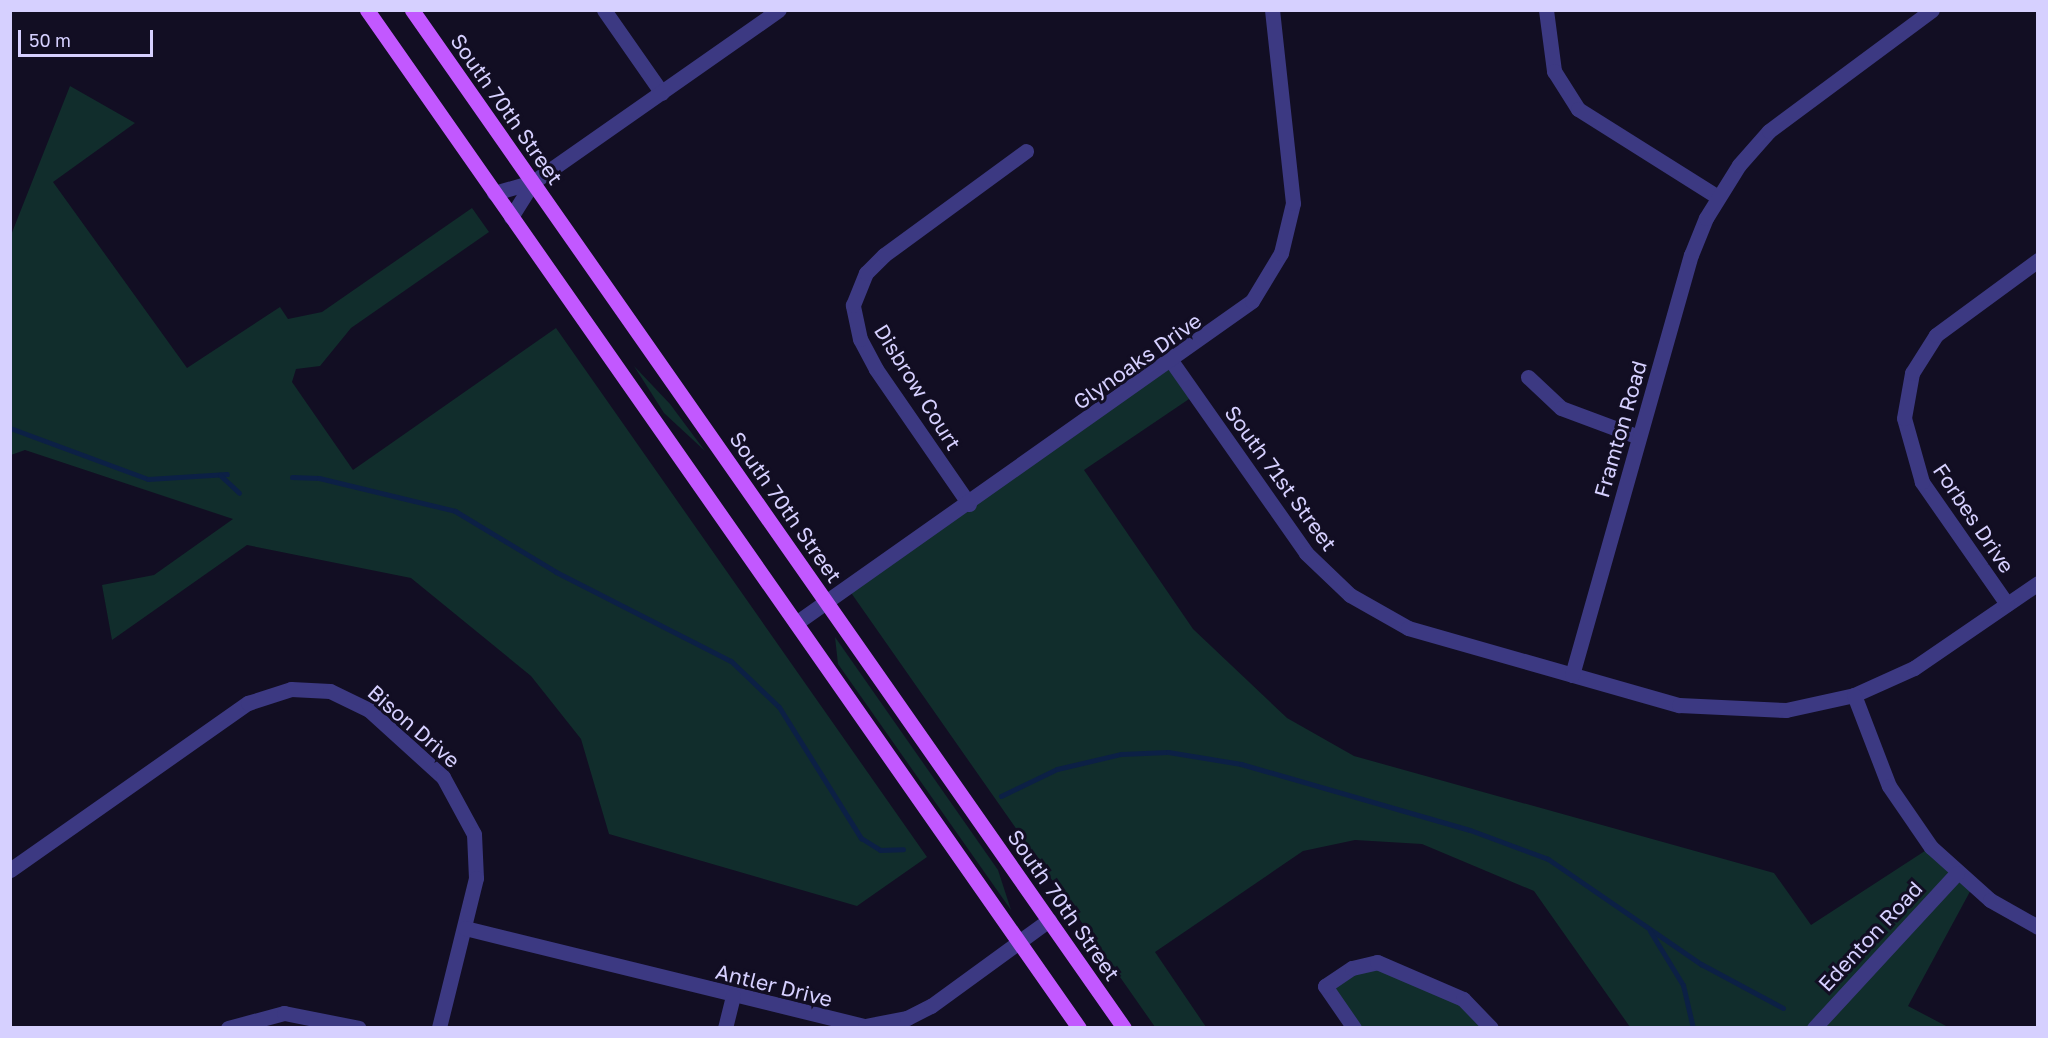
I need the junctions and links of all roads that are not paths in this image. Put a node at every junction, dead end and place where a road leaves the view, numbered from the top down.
1 (367, 10) edge
2 (412, 10) edge
3 (604, 10) edge
4 (779, 10) edge
5 (1272, 10) edge
6 (1546, 10) edge
7 (1932, 10) edge
8 (662, 93) junction
9 (1026, 151) dead end
10 (532, 182) junction
11 (494, 193) junction
12 (1718, 197) junction
13 (511, 217) junction
14 (2037, 260) edge
15 (1173, 362) junction
16 (1528, 377) dead end
17 (1639, 437) junction
18 (969, 504) junction
19 (2037, 583) edge
20 (826, 602) junction
21 (2007, 604) junction
22 (796, 623) junction
23 (1572, 675) junction
24 (1854, 695) junction
25 (10, 870) edge
26 (1957, 873) junction
27 (1049, 920) junction
28 (2037, 927) edge
29 (465, 928) junction
30 (1019, 941) junction
31 (733, 996) junction
32 (228, 1028) edge
33 (359, 1028) edge
34 (439, 1028) edge
35 (725, 1028) edge
36 (1078, 1028) edge
37 (1124, 1028) edge
38 (1354, 1028) edge
39 (1491, 1028) edge
40 (1814, 1028) edge

1 - 11 main road
2 - 10 main road, South 70th Street
3 - 8 street
4 - 8 street
5 - 15 street, Glynoaks Drive
6 - 12 street
7 - 12 street, Framton Road
8 - 10 street
9 - 18 street, Disbrow Court
10 - 11 street
10 - 13 street
10 - 20 main road, South 70th Street
11 - 13 main road
12 - 17 street, Framton Road
13 - 22 main road
14 - 21 street, Forbes Drive
15 - 18 street, Glynoaks Drive
15 - 23 street, South 71st Street
16 - 17 street
17 - 23 street, Framton Road
18 - 20 street, Glynoaks Drive
19 - 21 street, South 71st Street
20 - 22 street, Glynoaks Drive
20 - 27 main road, South 70th Street
21 - 24 street, South 71st Street
22 - 30 main road
23 - 24 street, South 71st Street
24 - 26 street
25 - 29 street, Bison Drive
26 - 28 street
26 - 40 street, Edenton Road
27 - 30 street, Antler Drive
27 - 37 main road, South 70th Street
29 - 31 street, Antler Drive
29 - 34 street, Bison Drive
30 - 31 street, Antler Drive
30 - 36 main road
31 - 35 street
32 - 33 street
38 - 39 street

